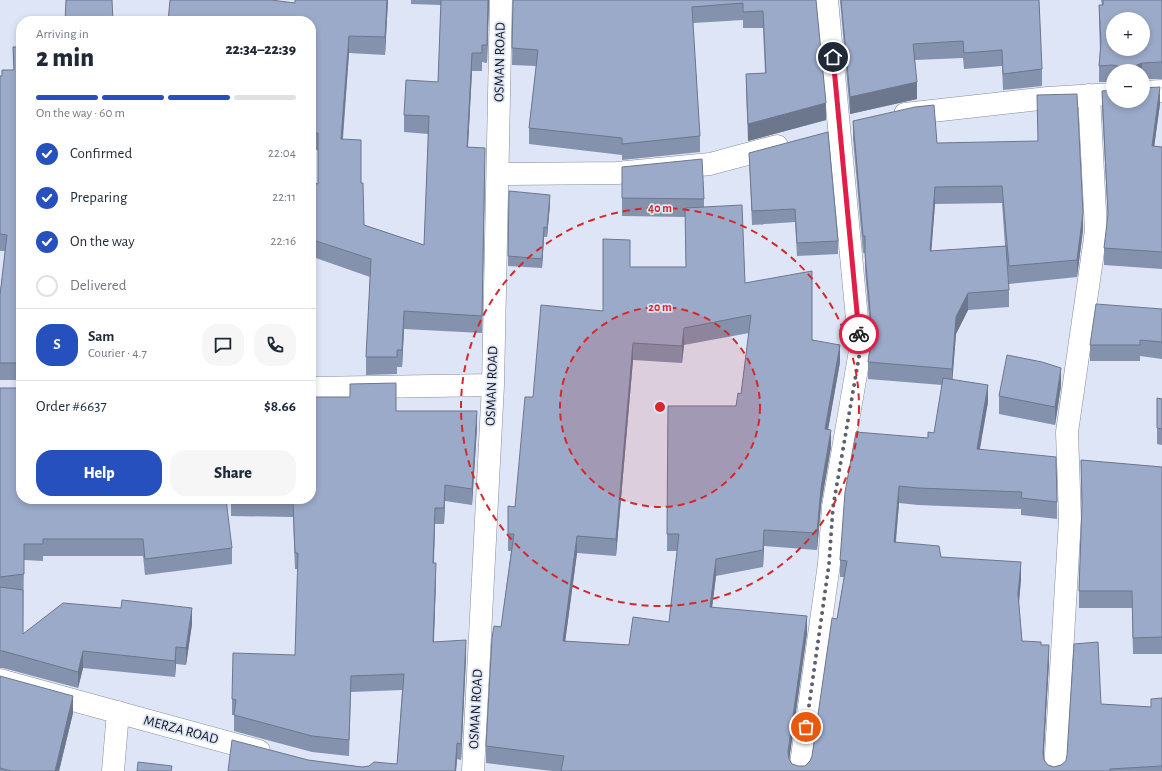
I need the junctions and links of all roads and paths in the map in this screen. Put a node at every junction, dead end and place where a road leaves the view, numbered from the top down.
1 (501, 0) edge
2 (827, 0) edge
3 (1162, 91) edge
4 (1150, 92) edge
5 (1106, 94) edge
6 (1089, 95) junction
7 (883, 119) edge
8 (861, 124) edge
9 (839, 129) junction
10 (816, 135) edge
11 (794, 142) edge
12 (498, 174) junction
13 (493, 385) junction
14 (316, 388) edge
15 (0, 680) edge
16 (118, 712) junction
17 (279, 756) edge
18 (113, 771) edge
19 (473, 771) edge
20 (800, 771) edge
21 (1055, 771) edge

1 - 12 street, OSMAN ROAD
2 - 9 street
3 - 4 street
5 - 6 street
6 - 7 street
6 - 21 street
8 - 9 street
9 - 10 street
9 - 20 street
11 - 12 street
12 - 13 street, OSMAN ROAD
13 - 14 street
13 - 19 street, OSMAN ROAD
15 - 16 street, MERZA ROAD
16 - 17 street, MERZA ROAD
16 - 18 street

